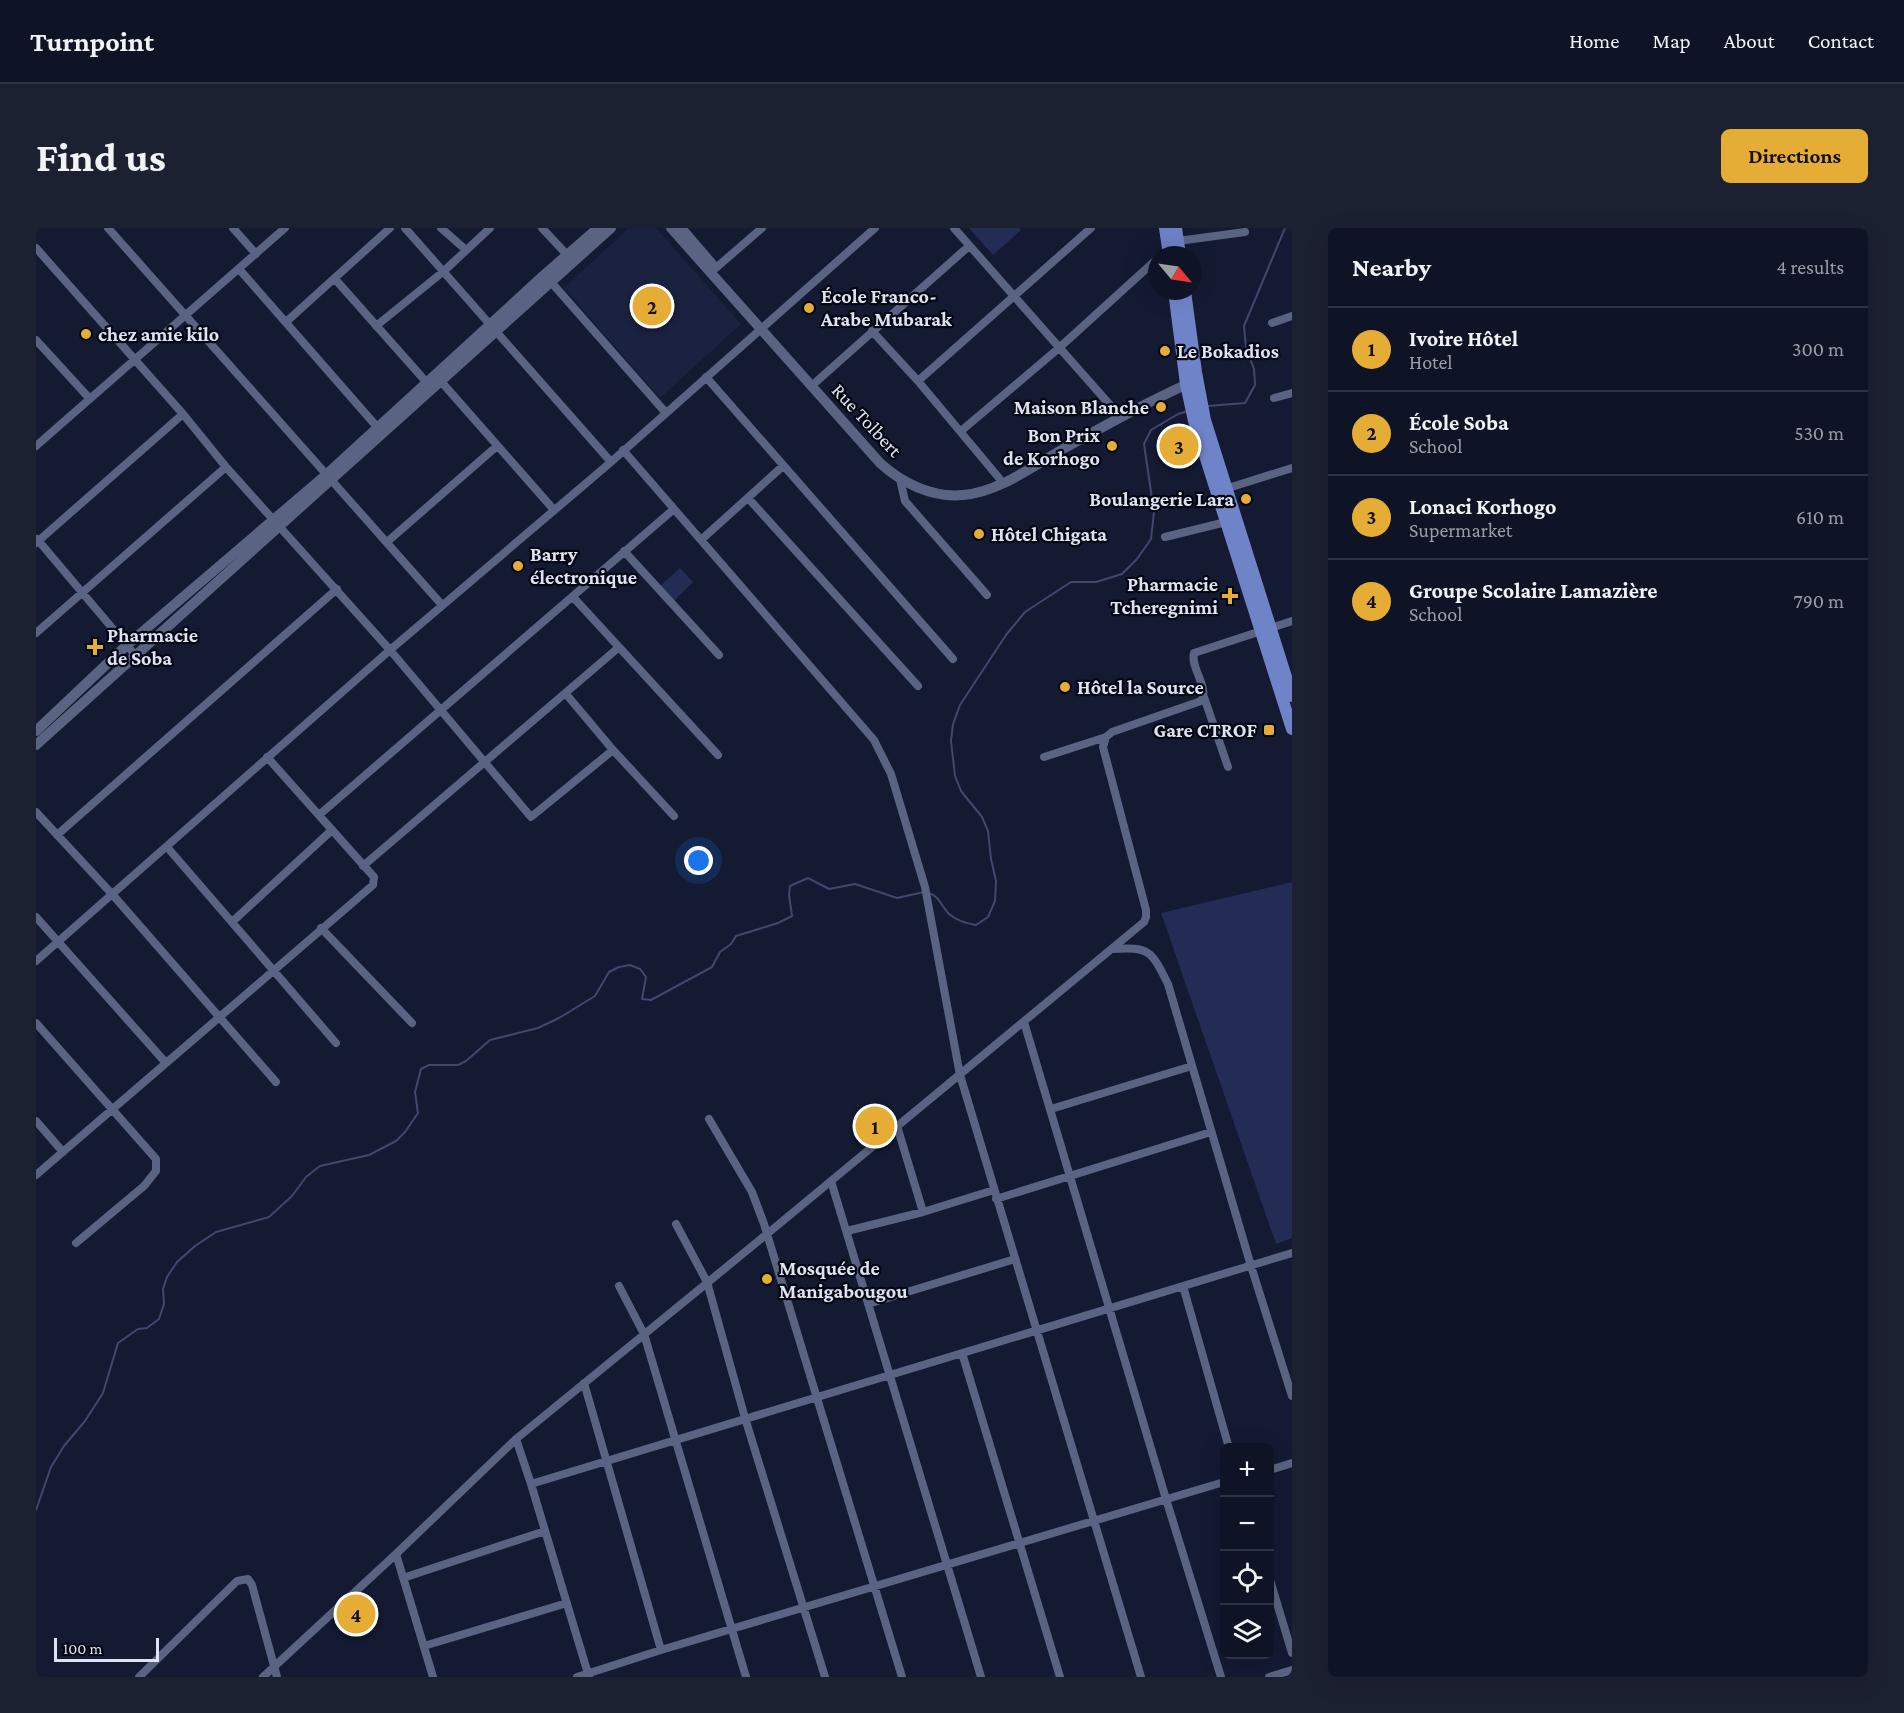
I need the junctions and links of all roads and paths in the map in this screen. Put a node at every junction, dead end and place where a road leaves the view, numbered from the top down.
1 (108, 228) edge
2 (233, 228) edge
3 (285, 228) edge
4 (390, 228) edge
5 (405, 228) edge
6 (441, 228) edge
7 (490, 228) edge
8 (542, 228) edge
9 (598, 228) edge
10 (611, 228) edge
11 (671, 228) edge
12 (681, 228) edge
13 (762, 228) edge
14 (875, 228) edge
15 (954, 228) edge
16 (1090, 228) edge
17 (1165, 228) edge
18 (1176, 228) edge
19 (1245, 232) dead end
20 (969, 246) junction
21 (1171, 246) edge
22 (1173, 246) edge
23 (1188, 246) edge
24 (36, 248) edge
25 (466, 250) junction
26 (256, 254) junction
27 (570, 258) junction
28 (1148, 267) edge
29 (239, 269) junction
30 (444, 271) junction
31 (713, 271) junction
32 (335, 279) junction
33 (551, 282) junction
34 (1014, 296) junction
35 (1176, 300) edge
36 (1186, 300) edge
37 (186, 315) junction
38 (1292, 316) edge
39 (286, 322) junction
40 (1272, 322) dead end
41 (376, 326) junction
42 (764, 326) junction
43 (494, 327) junction
44 (872, 331) junction
45 (36, 340) edge
46 (1059, 348) junction
47 (135, 360) junction
48 (706, 377) junction
49 (433, 381) junction
50 (817, 381) junction
51 (918, 381) junction
52 (1192, 383) junction
53 (1292, 393) edge
54 (1274, 398) dead end
55 (90, 399) junction
56 (666, 413) junction
57 (1118, 413) junction
58 (183, 414) junction
59 (378, 428) junction
60 (961, 431) junction
61 (37, 443) edge
62 (497, 446) junction
63 (623, 450) junction
64 (611, 462) junction
65 (783, 466) junction
66 (226, 467) junction
67 (1292, 468) edge
68 (330, 477) junction
69 (999, 478) junction
70 (900, 479) junction
71 (1221, 490) junction
72 (748, 498) junction
73 (674, 509) junction
74 (554, 510) junction
75 (1226, 522) junction
76 (276, 523) junction
77 (1165, 537) dead end
78 (701, 540) junction
79 (37, 541) edge
80 (387, 542) junction
81 (624, 551) junction
82 (337, 590) junction
83 (83, 592) junction
84 (987, 595) dead end
85 (573, 597) junction
86 (442, 605) junction
87 (1292, 621) edge
88 (1266, 629) junction
89 (36, 633) edge
90 (618, 648) junction
91 (131, 650) junction
92 (390, 650) junction
93 (719, 655) dead end
94 (953, 659) dead end
95 (918, 686) dead end
96 (566, 694) junction
97 (1204, 697) junction
98 (1289, 697) edge
99 (441, 710) junction
100 (1292, 729) edge
101 (36, 731) edge
102 (1106, 737) junction
103 (36, 745) edge
104 (614, 750) junction
105 (718, 755) dead end
106 (267, 757) junction
107 (1044, 757) dead end
108 (486, 762) junction
109 (1228, 767) dead end
110 (36, 813) edge
111 (319, 815) junction
112 (674, 816) dead end
113 (332, 830) junction
114 (57, 835) junction
115 (167, 847) junction
116 (363, 866) junction
117 (112, 894) junction
118 (36, 917) edge
119 (232, 922) junction
120 (321, 928) junction
121 (58, 942) junction
122 (1111, 950) junction
123 (36, 961) edge
124 (273, 970) junction
125 (219, 1017) junction
126 (1024, 1022) junction
127 (36, 1023) edge
128 (412, 1023) dead end
129 (336, 1043) dead end
130 (166, 1063) junction
131 (1192, 1066) junction
132 (960, 1075) junction
133 (276, 1082) dead end
134 (112, 1109) junction
135 (1051, 1109) junction
136 (709, 1119) dead end
137 (36, 1121) edge
138 (897, 1126) junction
139 (1211, 1132) junction
140 (63, 1152) junction
141 (36, 1175) edge
142 (1071, 1177) junction
143 (831, 1181) junction
144 (994, 1190) junction
145 (996, 1199) junction
146 (923, 1212) junction
147 (676, 1224) dead end
148 (847, 1231) junction
149 (767, 1234) junction
150 (76, 1243) dead end
151 (1292, 1253) edge
152 (1014, 1259) junction
153 (1251, 1266) junction
154 (707, 1282) junction
155 (619, 1286) dead end
156 (1183, 1286) junction
157 (868, 1304) junction
158 (1110, 1308) junction
159 (1036, 1331) junction
160 (644, 1334) junction
161 (962, 1353) junction
162 (889, 1374) junction
163 (584, 1383) junction
164 (1292, 1396) edge
165 (817, 1397) junction
166 (745, 1418) junction
167 (516, 1439) junction
168 (675, 1440) junction
169 (1228, 1443) edge
170 (605, 1461) junction
171 (1292, 1463) edge
172 (1274, 1468) edge
173 (1220, 1483) edge
174 (531, 1484) junction
175 (1166, 1499) junction
176 (1093, 1520) junction
177 (545, 1531) junction
178 (1020, 1544) junction
179 (396, 1554) junction
180 (947, 1566) junction
181 (403, 1578) junction
182 (875, 1587) junction
183 (1274, 1596) edge
184 (567, 1602) junction
185 (804, 1609) junction
186 (732, 1630) junction
187 (424, 1646) junction
188 (662, 1650) junction
189 (1292, 1653) edge
190 (274, 1666) junction
191 (1292, 1670) edge
192 (589, 1675) edge
193 (139, 1677) edge
194 (263, 1677) edge
195 (277, 1677) edge
196 (433, 1677) edge
197 (577, 1677) edge
198 (746, 1677) edge
199 (825, 1677) edge
200 (902, 1677) edge
201 (981, 1677) edge
202 (1060, 1677) edge
203 (1141, 1677) edge
204 (1221, 1677) edge
205 (1269, 1677) edge

1 - 37 street
2 - 26 street
3 - 26 street
4 - 32 street
5 - 30 street
6 - 25 street
7 - 25 street
8 - 27 street
9 - 27 street
10 - 27 street
11 - 31 street, Rue Tolbert
12 - 31 street, Rue Tolbert
13 - 31 street
14 - 42 street
15 - 20 street
16 - 34 street
17 - 21 main road
18 - 22 main road
19 - 23 street
20 - 34 street
20 - 44 street
24 - 47 street
25 - 30 street
26 - 29 street
27 - 33 street
27 - 43 street
28 - 46 street
29 - 37 street
29 - 39 street
30 - 41 street
30 - 43 street
31 - 42 street, Rue Tolbert
32 - 39 street
32 - 41 street
33 - 43 street
33 - 56 street
34 - 46 street
34 - 51 street
35 - 52 main road
36 - 52 main road
37 - 47 street
37 - 68 street
38 - 40 street
39 - 59 street
41 - 49 street
42 - 48 street
42 - 50 street, Rue Tolbert
42 - 70 street, Rue Tolbert
43 - 49 street
43 - 64 street
44 - 50 street
44 - 51 street
45 - 55 street
46 - 57 street
46 - 60 street
47 - 55 street
47 - 58 street
48 - 56 street
48 - 65 street
49 - 59 street
49 - 62 street
49 - 68 street
50 - 69 street, Rue Tolbert
51 - 60 street
52 - 57 street, Rue Tolbert
52 - 70 street, Rue Tolbert
52 - 71 main road
53 - 54 street
55 - 61 street
56 - 63 street
57 - 69 street, Rue Tolbert
58 - 66 street
58 - 79 street
59 - 68 street
60 - 69 street
62 - 74 street
62 - 80 street
63 - 64 street
63 - 73 street
64 - 74 street
65 - 72 street
65 - 94 street
66 - 76 street
66 - 83 street
67 - 71 street
68 - 76 street
68 - 80 street
70 - 84 street
71 - 75 main road
71 - 88 main road
72 - 78 street
72 - 95 street
73 - 78 street
73 - 81 street
74 - 86 street
75 - 77 street
75 - 88 main road
76 - 82 street
76 - 91 street
78 - 132 street
79 - 83 street
80 - 86 street
81 - 85 street
81 - 93 street
82 - 92 street
82 - 114 street
83 - 89 street
83 - 91 street
85 - 90 street
85 - 99 street
86 - 92 street
87 - 88 street
88 - 97 street
88 - 98 main road
90 - 96 street
90 - 105 street
91 - 101 street
91 - 103 street
92 - 99 street
92 - 106 street
96 - 104 street
96 - 108 street
97 - 102 street
97 - 109 street
98 - 100 main road
99 - 108 street
99 - 111 street
102 - 107 street
102 - 122 street
104 - 108 street
104 - 112 street
106 - 111 street
106 - 115 street
108 - 116 street
110 - 114 street
111 - 113 street
113 - 116 street
113 - 119 street
114 - 117 street
115 - 117 street
115 - 119 street
116 - 120 street
117 - 121 street
117 - 125 street
118 - 121 street
119 - 124 street
120 - 124 street
120 - 128 street
121 - 123 street
121 - 130 street
122 - 126 street
122 - 131 street
124 - 125 street
124 - 129 street
125 - 130 street
125 - 133 street
126 - 132 street
126 - 135 street
127 - 134 street
130 - 134 street
131 - 135 street
131 - 139 street
132 - 138 street
132 - 144 street
134 - 140 street
134 - 150 street
135 - 142 street
136 - 149 street
137 - 140 street
138 - 143 street
138 - 146 street
139 - 142 street
139 - 153 street
140 - 141 street
142 - 145 street
142 - 158 street
143 - 148 street
143 - 149 street
144 - 145 street
144 - 146 street
145 - 152 street
146 - 148 street
147 - 154 street
148 - 157 street
149 - 154 street
149 - 165 street
151 - 153 street
152 - 157 street
152 - 159 street
153 - 156 street
153 - 164 street
154 - 160 street
154 - 166 street
155 - 160 street
156 - 158 street
156 - 169 street
157 - 162 street
158 - 159 street
158 - 175 street
159 - 161 street
159 - 176 street
160 - 163 street
160 - 168 street
161 - 162 street
161 - 178 street
162 - 165 street
162 - 180 street
163 - 167 street
163 - 170 street
165 - 166 street
165 - 182 street
166 - 168 street
166 - 185 street
167 - 174 street
167 - 179 street
168 - 170 street
168 - 186 street
170 - 174 street
170 - 188 street
171 - 172 street
173 - 175 street
174 - 177 street
175 - 176 street
175 - 204 street
176 - 178 street
176 - 203 street
177 - 181 street
177 - 184 street
178 - 180 street
178 - 202 street
179 - 181 street
179 - 190 street
180 - 182 street
180 - 201 street
181 - 187 street
182 - 185 street
182 - 200 street
183 - 189 street
184 - 187 street
184 - 192 street
185 - 186 street
185 - 199 street
186 - 188 street
186 - 198 street
187 - 196 street
188 - 192 street
190 - 193 street
190 - 194 street
190 - 195 street
191 - 205 street
192 - 197 street

